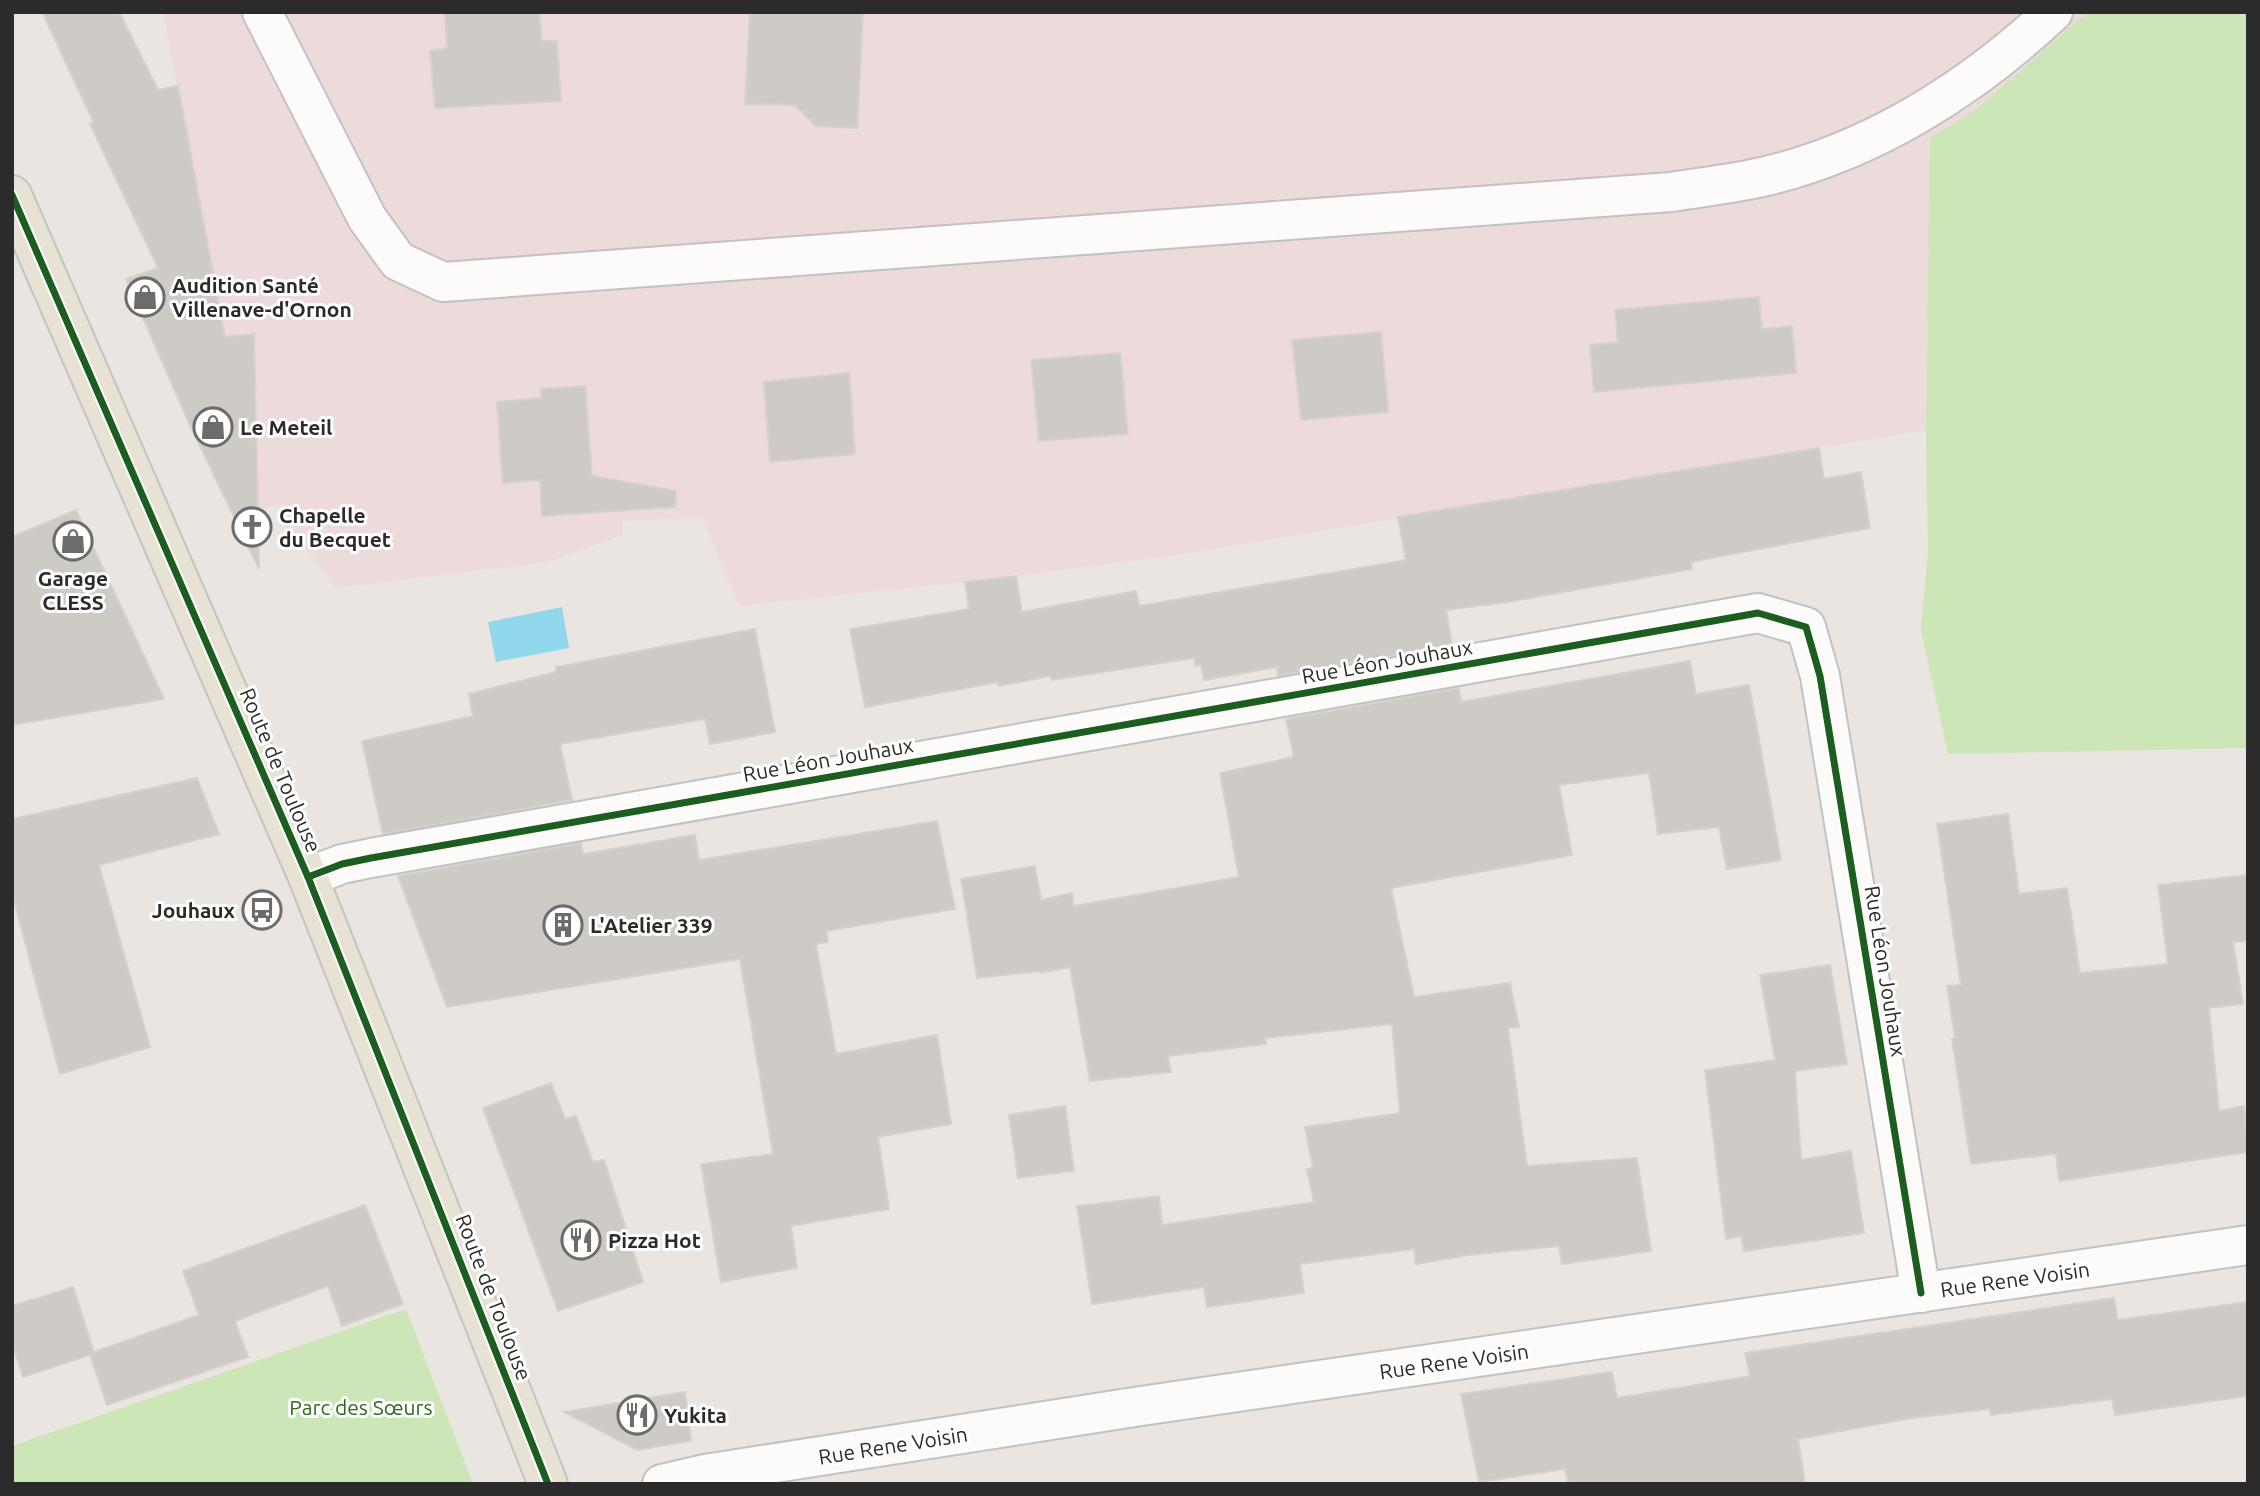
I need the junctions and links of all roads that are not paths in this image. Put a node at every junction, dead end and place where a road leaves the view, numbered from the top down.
1 (262, 12) edge
2 (2053, 12) edge
3 (12, 195) edge
4 (308, 877) junction
5 (2248, 1245) edge
6 (1921, 1293) junction
7 (548, 1484) edge
8 (662, 1484) edge

1 - 2 street
3 - 4 main road, Route de Toulouse
4 - 6 street, Rue Léon Jouhaux
4 - 7 main road, Route de Toulouse
5 - 6 street, Rue Rene Voisin
6 - 8 street, Rue Rene Voisin

